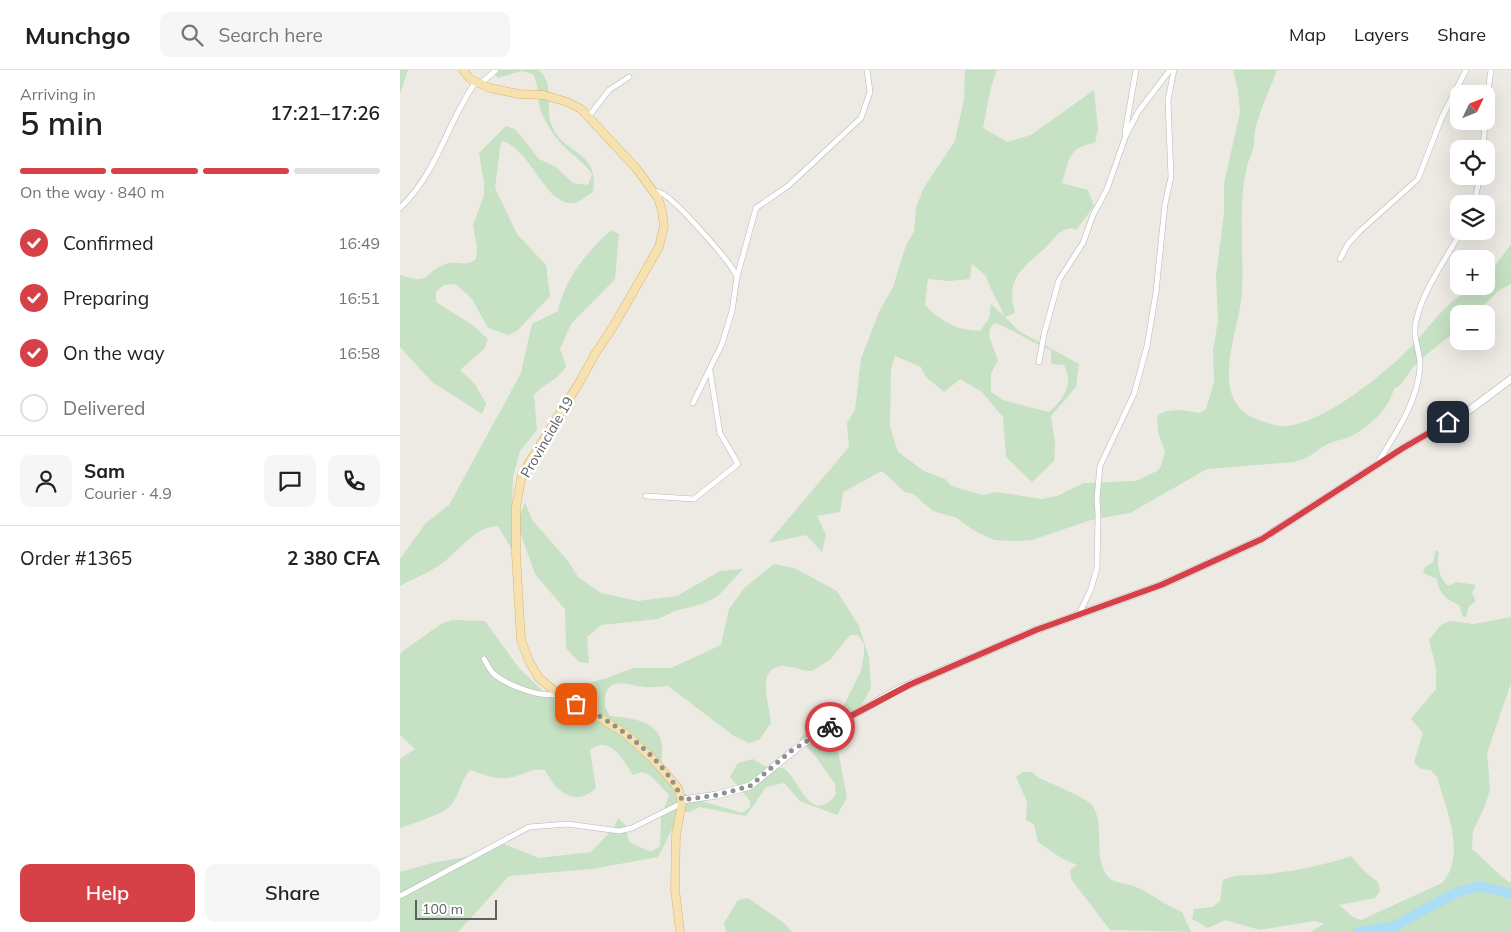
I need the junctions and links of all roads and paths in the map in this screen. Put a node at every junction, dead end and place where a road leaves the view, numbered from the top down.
1 (463, 70) edge
2 (496, 70) edge
3 (867, 70) edge
4 (1136, 70) edge
5 (1170, 70) edge
6 (1174, 70) edge
7 (1466, 70) edge
8 (1492, 70) edge
9 (629, 77) dead end
10 (477, 84) junction
11 (1490, 85) edge
12 (589, 116) junction
13 (1126, 135) junction
14 (654, 192) junction
15 (400, 208) edge
16 (1456, 240) edge
17 (1340, 259) dead end
18 (737, 276) junction
19 (1039, 362) dead end
20 (710, 371) junction
21 (1511, 379) edge
22 (693, 403) dead end
23 (1376, 465) junction
24 (646, 496) dead end
25 (1078, 616) junction
26 (484, 659) dead end
27 (558, 694) junction
28 (682, 802) junction
29 (400, 896) edge
30 (680, 932) edge

1 - 10 main road
2 - 10 street
3 - 18 street
4 - 13 street
5 - 13 street
6 - 25 street
7 - 17 street
8 - 11 street
9 - 12 street
10 - 12 main road, Provinciale 19
10 - 15 street
12 - 14 main road, Provinciale 19
13 - 19 street
14 - 18 street
14 - 27 main road, Provinciale 19
16 - 23 street
18 - 20 street
20 - 22 street
20 - 24 street
21 - 23 street
23 - 25 street
25 - 28 street
26 - 27 street
27 - 28 main road, Provinciale 19
28 - 29 street
28 - 30 main road

